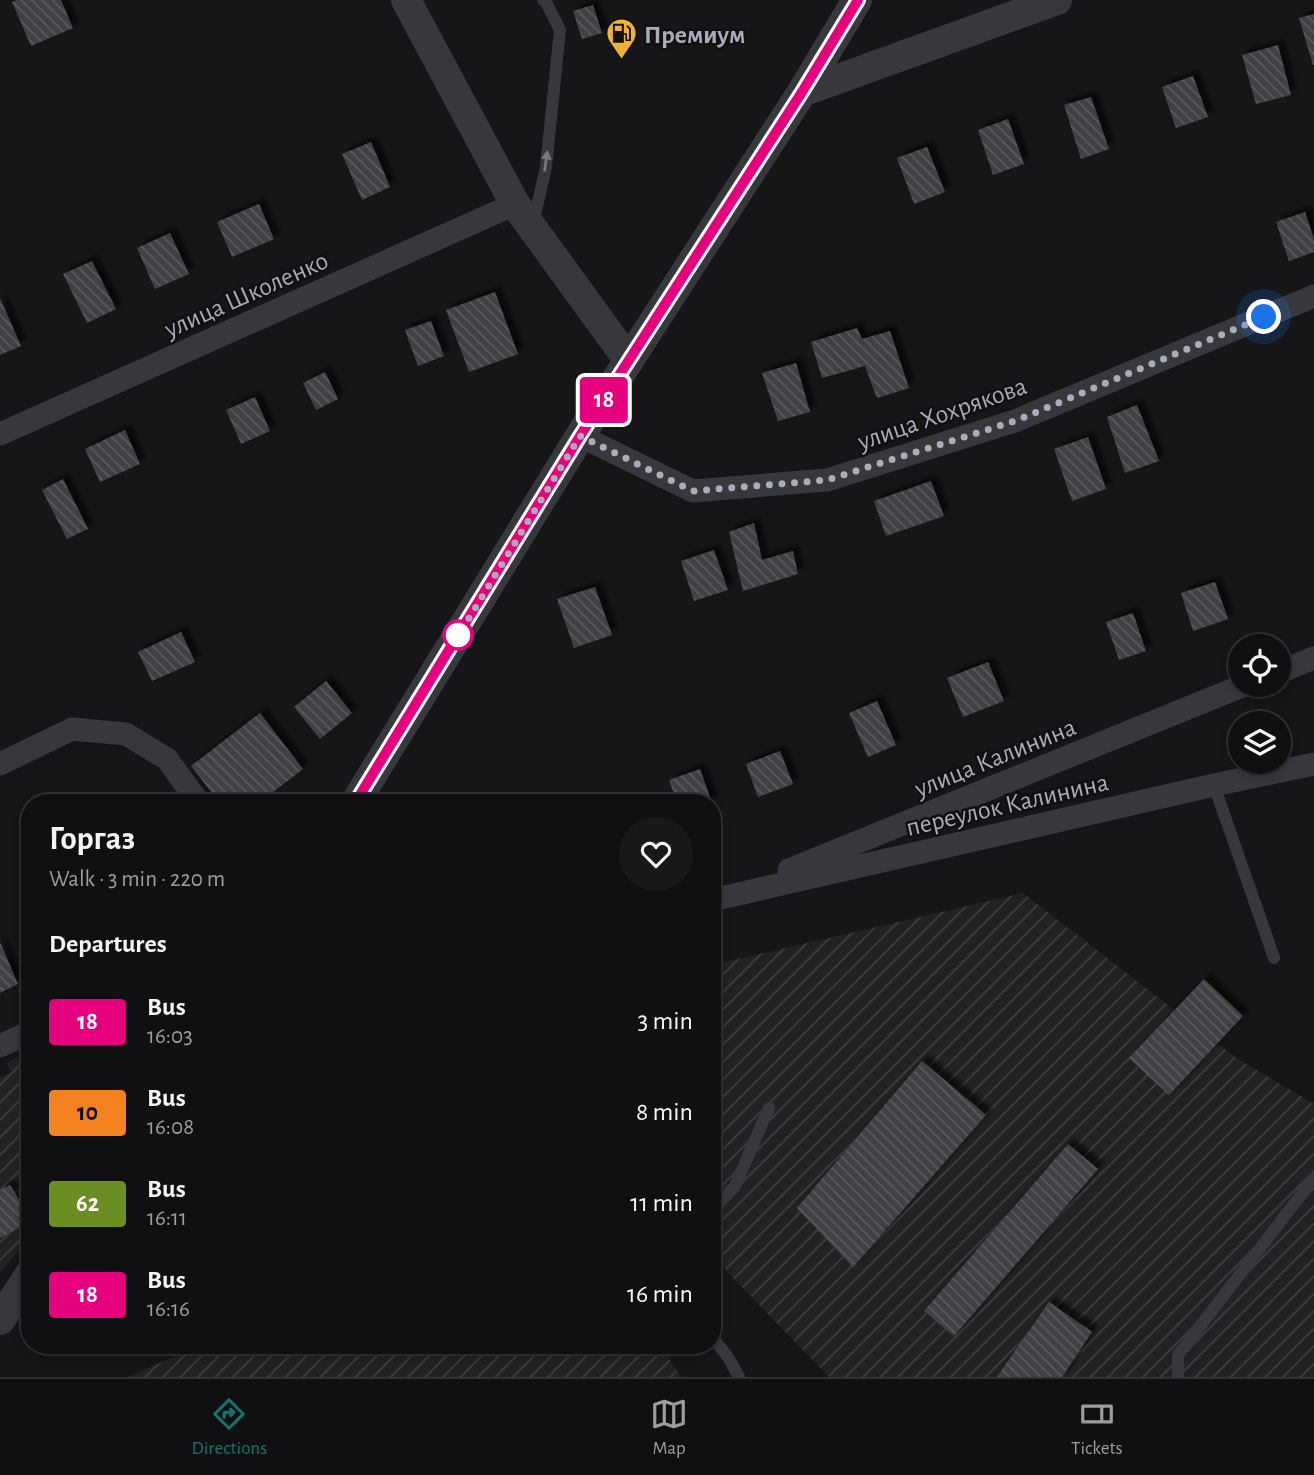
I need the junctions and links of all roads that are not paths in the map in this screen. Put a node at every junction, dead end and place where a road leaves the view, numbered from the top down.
1 (406, 0) edge
2 (543, 0) edge
3 (858, 0) edge
4 (1057, 0) edge
5 (802, 92) junction
6 (524, 216) junction
7 (1314, 296) edge
8 (629, 361) junction
9 (0, 434) edge
10 (580, 436) junction
11 (1314, 658) edge
12 (1291, 667) edge
13 (1228, 692) edge
14 (0, 764) edge
15 (1314, 764) edge
16 (1214, 785) junction
17 (192, 794) edge
18 (361, 794) edge
19 (721, 897) edge
20 (721, 898) edge
21 (1274, 958) dead end
22 (21, 1036) edge
23 (0, 1045) edge
24 (769, 1108) dead end
25 (1314, 1178) edge
26 (721, 1201) edge
27 (721, 1348) edge
28 (739, 1377) edge
29 (1178, 1377) edge

1 - 6 street
6 -> 2 lane
3 - 5 street
4 - 5 street
5 - 8 street
6 - 8 street
6 - 9 street, улица Школенко
7 - 10 street, улица Хохрякова
8 - 10 street
10 - 18 street
11 - 12 street
13 - 19 street, улица Калинина
14 - 17 street
15 - 16 street, переулок Калинина
16 - 20 street, переулок Калинина
16 - 21 lane
22 - 23 street
24 - 26 lane
25 - 29 lane
27 - 28 lane

